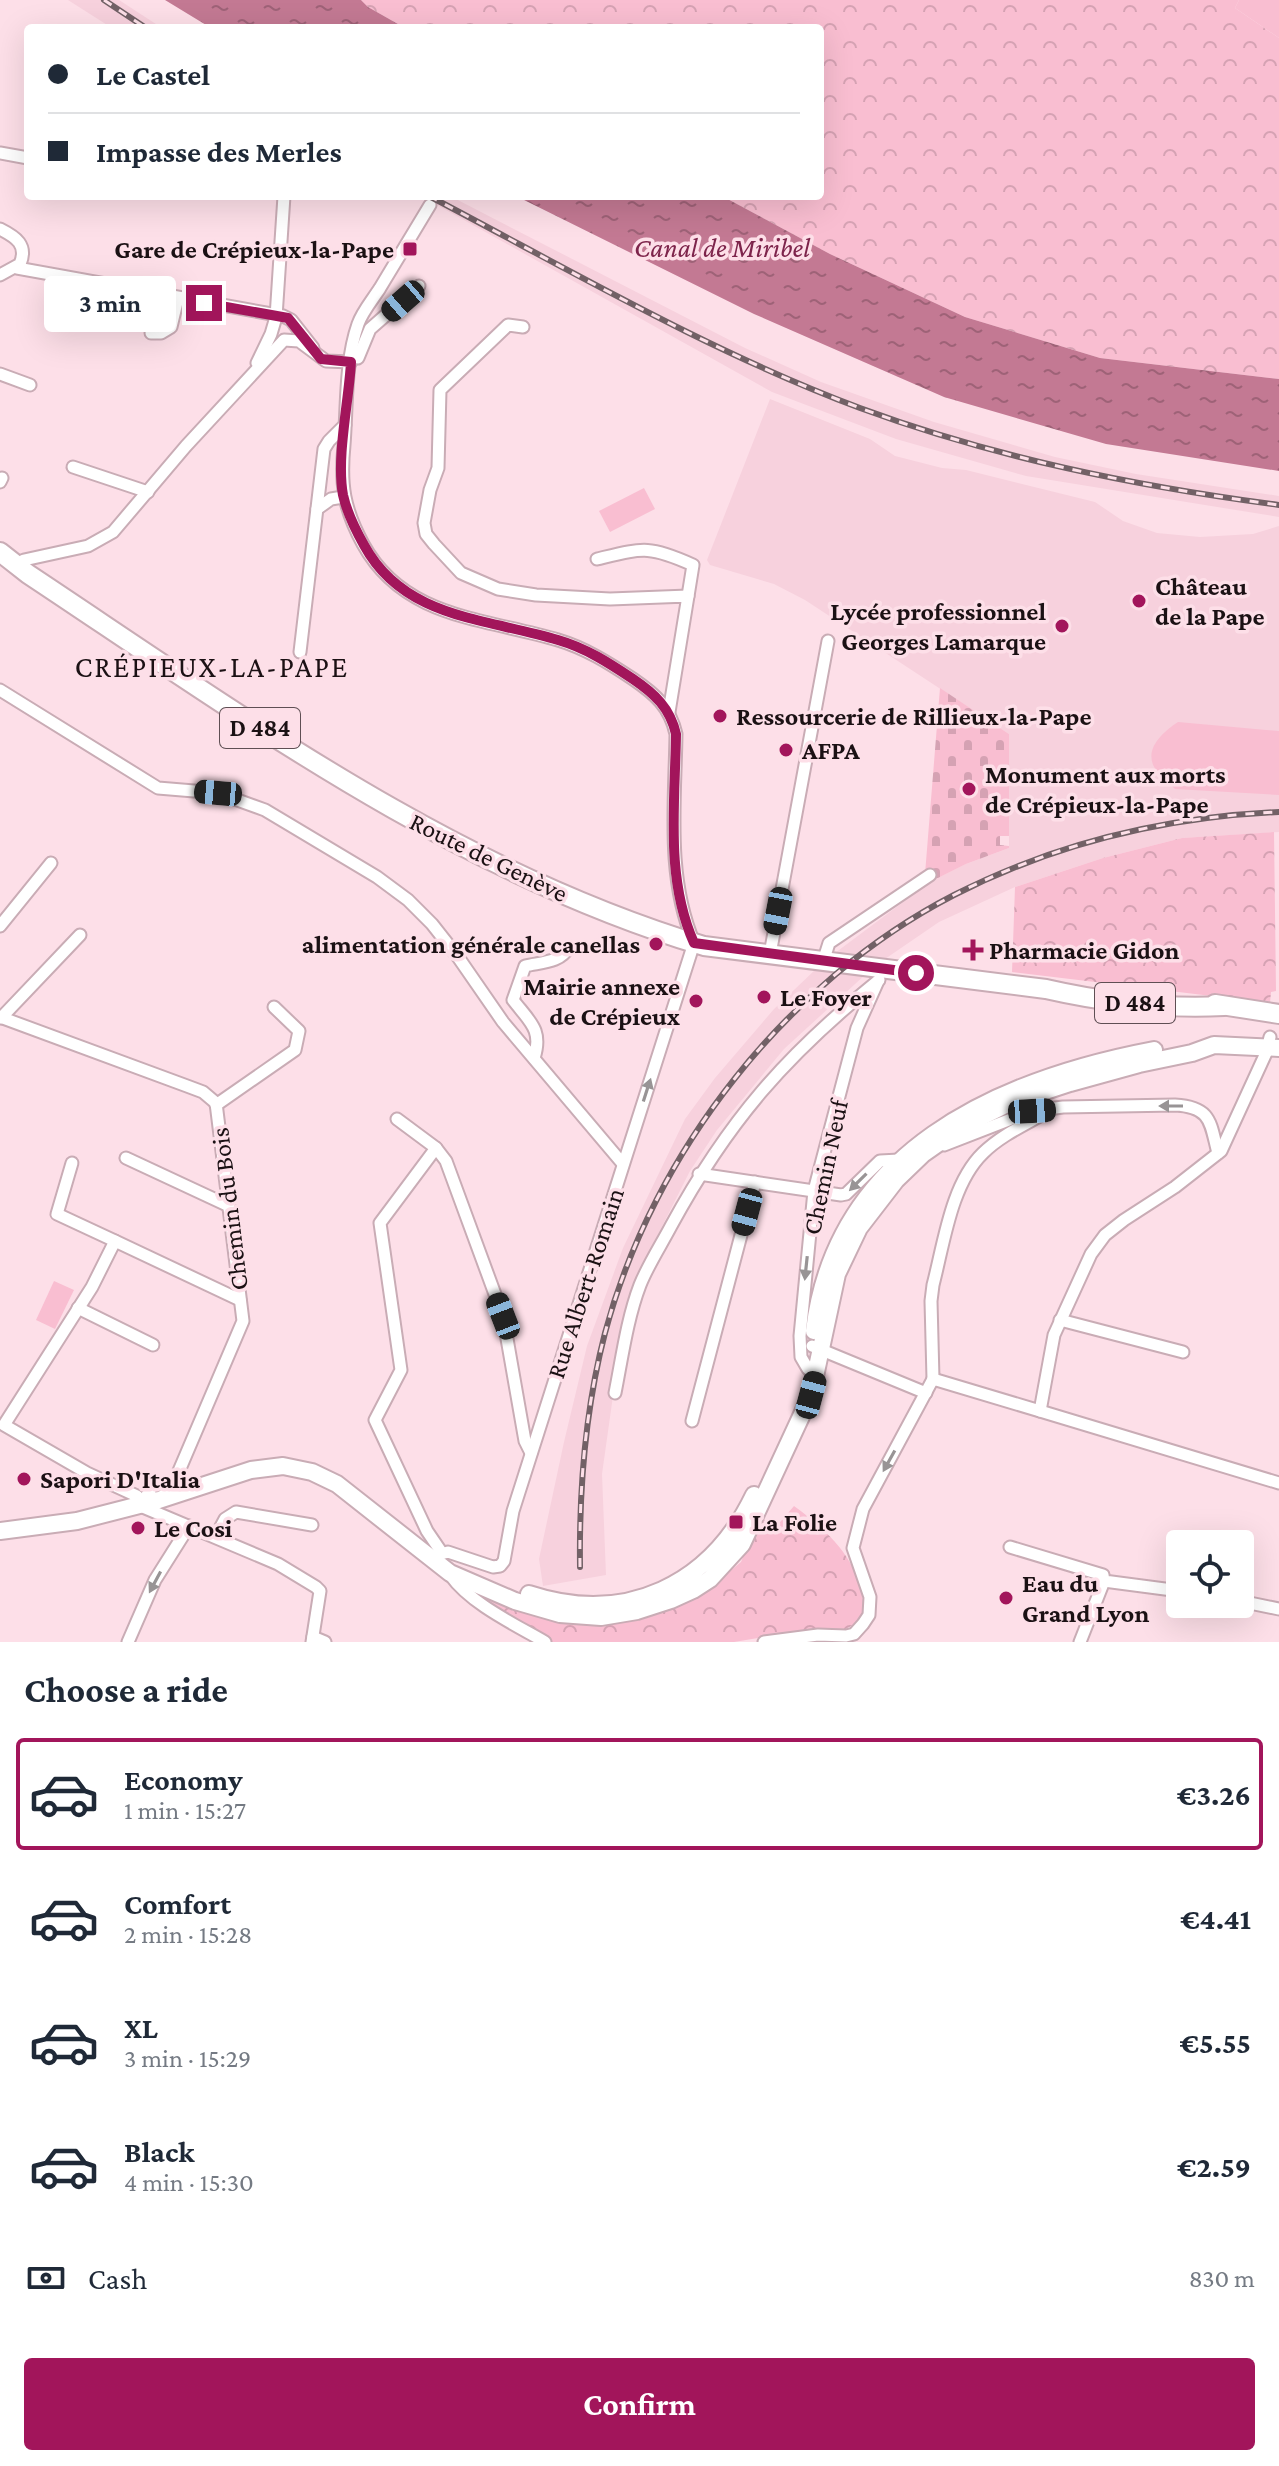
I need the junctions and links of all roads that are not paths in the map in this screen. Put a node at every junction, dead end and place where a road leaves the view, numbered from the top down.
1 (0, 153) edge
2 (24, 157) edge
3 (284, 200) edge
4 (430, 205) dead end
5 (0, 229) edge
6 (17, 268) junction
7 (0, 275) edge
8 (419, 286) dead end
9 (178, 298) junction
10 (276, 317) junction
11 (291, 320) junction
12 (523, 327) dead end
13 (151, 333) dead end
14 (271, 334) junction
15 (284, 340) junction
16 (315, 353) junction
17 (351, 365) junction
18 (0, 374) edge
19 (248, 377) junction
20 (30, 385) dead end
21 (345, 425) junction
22 (73, 467) dead end
23 (148, 492) junction
24 (343, 497) junction
25 (317, 509) junction
26 (6, 558) edge
27 (597, 559) dead end
28 (688, 596) junction
29 (828, 641) dead end
30 (300, 652) dead end
31 (0, 690) edge
32 (669, 713) junction
33 (51, 863) dead end
34 (930, 875) dead end
35 (0, 926) edge
36 (80, 935) dead end
37 (694, 943) junction
38 (569, 947) dead end
39 (770, 954) junction
40 (823, 962) junction
41 (880, 974) junction
42 (274, 1007) dead end
43 (1279, 1014) edge
44 (0, 1018) edge
45 (1274, 1042) edge
46 (534, 1058) junction
47 (216, 1105) junction
48 (1049, 1110) junction
49 (397, 1119) dead end
50 (436, 1148) junction
51 (1218, 1153) junction
52 (923, 1154) junction
53 (126, 1158) dead end
54 (899, 1160) junction
55 (72, 1163) dead end
56 (623, 1164) junction
57 (699, 1174) junction
58 (755, 1182) junction
59 (814, 1191) junction
60 (229, 1206) junction
61 (115, 1241) junction
62 (240, 1300) junction
63 (78, 1308) junction
64 (1060, 1320) junction
65 (153, 1345) dead end
66 (817, 1348) junction
67 (1183, 1352) dead end
68 (808, 1369) junction
69 (933, 1379) junction
70 (615, 1393) dead end
71 (926, 1393) junction
72 (1040, 1411) junction
73 (692, 1421) dead end
74 (531, 1453) junction
75 (1279, 1483) edge
76 (173, 1485) junction
77 (146, 1498) junction
78 (312, 1525) dead end
79 (189, 1526) junction
80 (0, 1528) edge
81 (216, 1536) junction
82 (1010, 1547) dead end
83 (439, 1556) junction
84 (450, 1573) junction
85 (1104, 1581) junction
86 (1166, 1589) edge
87 (1254, 1604) edge
88 (1279, 1609) edge
89 (795, 1639) edge
90 (317, 1640) edge
91 (128, 1642) edge
92 (545, 1642) edge
93 (764, 1642) edge
94 (1080, 1642) edge

1 - 2 street
3 - 10 street
4 - 17 street
5 - 6 street
6 - 7 street
6 - 9 street
8 - 17 street
9 - 10 street
9 - 13 street
10 - 11 street
10 - 14 street
11 - 15 street
11 - 16 street
12 - 28 street
14 - 15 street
14 - 19 street
15 - 16 street
15 - 19 street
16 - 17 street
17 - 21 street
18 - 20 street
19 - 23 street
21 - 24 street
21 - 25 street
22 - 23 street
23 - 26 street
24 - 25 street
24 - 32 street
25 - 30 street
26 - 37 main road, Route de Genève / D 484
27 - 28 street
28 - 32 street
29 - 39 street
31 - 46 street
32 - 37 street
33 - 35 street
34 - 40 street
36 - 44 street
37 - 39 main road, Route de Genève / D 484
56 -> 37 street, Rue Albert-Romain
38 - 46 street
39 - 40 main road, Route de Genève / D 484
40 - 41 main road, Route de Genève / D 484
41 - 43 main road, Route de Genève / D 484
41 - 57 street
41 - 59 street, Chemin Neuf
42 - 47 street
44 - 47 street, Chemin du Bois
45 - 51 street
45 - 52 main road
45 - 54 main road
46 - 56 street
47 - 60 street, Chemin du Bois
51 -> 48 street
48 - 52 street
48 - 69 street
49 - 50 street
50 - 74 street
50 - 83 street
51 - 64 street
52 - 66 main road
53 - 60 street
54 -> 59 street
54 - 66 main road
55 - 61 street
56 - 74 street, Rue Albert-Romain
57 - 58 street
57 - 70 street
58 - 59 street
58 - 73 street
59 -> 68 street, Chemin Neuf
60 - 62 street, Chemin du Bois
61 - 62 street
61 - 63 street
62 - 76 street, Chemin du Bois
63 - 65 street
63 - 77 street
64 - 67 street
64 - 72 street
66 - 68 main road
66 - 71 street
66 - 84 main road
68 - 83 main road
69 - 71 street
69 - 72 street
71 -> 89 street
72 - 75 street
74 - 83 street, Rue Albert-Romain
76 - 77 main road
76 - 83 main road
77 - 79 street
77 - 80 main road
77 - 83 main road
78 - 81 street
79 - 81 street
79 -> 91 street
81 - 90 street
82 - 85 street
83 - 84 main road
84 - 92 street
85 - 86 street
85 - 94 street
87 - 88 street
89 - 93 street

